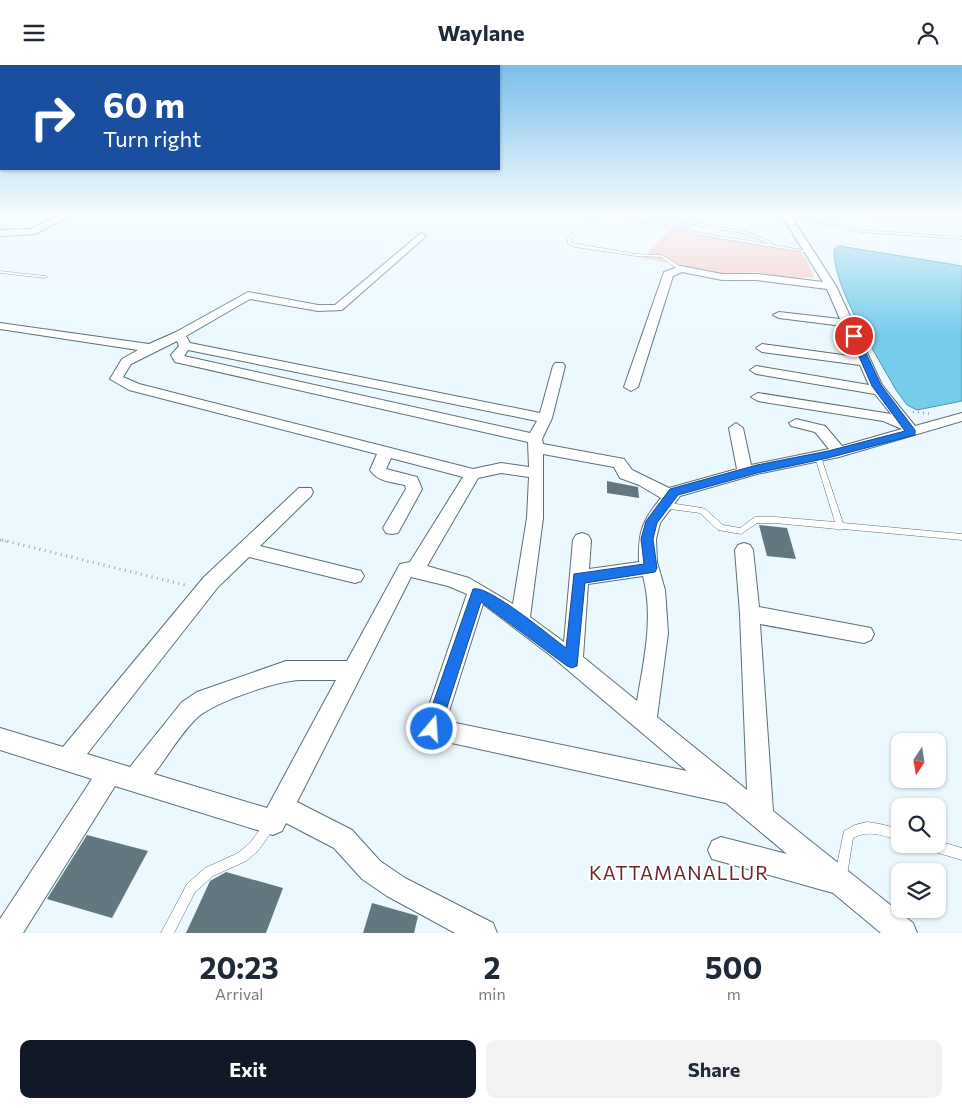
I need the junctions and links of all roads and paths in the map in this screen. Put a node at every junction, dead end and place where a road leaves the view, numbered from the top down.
1 (401, 254) edge
2 (626, 254) edge
3 (810, 254) edge
4 (831, 254) edge
5 (900, 254) edge
6 (962, 264) edge
7 (830, 265) dead end
8 (681, 269) junction
9 (0, 271) edge
10 (45, 277) dead end
11 (831, 286) junction
12 (779, 315) dead end
13 (848, 323) junction
14 (0, 326) edge
15 (182, 341) junction
16 (150, 348) junction
17 (762, 348) dead end
18 (866, 362) junction
19 (559, 366) dead end
20 (756, 370) dead end
21 (631, 387) dead end
22 (881, 391) junction
23 (758, 397) dead end
24 (936, 413) dead end
25 (962, 417) edge
26 (545, 418) junction
27 (908, 421) junction
28 (796, 423) dead end
29 (736, 427) dead end
30 (535, 444) junction
31 (386, 451) junction
32 (839, 452) junction
33 (818, 457) junction
34 (745, 472) junction
35 (537, 473) junction
36 (473, 474) junction
37 (305, 493) dead end
38 (667, 500) junction
39 (840, 527) junction
40 (392, 528) dead end
41 (962, 537) edge
42 (0, 540) edge
43 (582, 540) dead end
44 (246, 549) junction
45 (744, 550) dead end
46 (650, 568) junction
47 (414, 571) junction
48 (355, 576) dead end
49 (579, 578) junction
50 (205, 590) junction
51 (477, 593) junction
52 (750, 614) junction
53 (520, 621) junction
54 (864, 634) dead end
55 (572, 661) junction
56 (352, 671) junction
57 (645, 721) junction
58 (3, 745) edge
59 (68, 759) junction
60 (110, 772) junction
61 (135, 779) junction
62 (729, 791) junction
63 (277, 814) junction
64 (761, 817) junction
65 (891, 833) edge
66 (946, 849) edge
67 (721, 850) dead end
68 (962, 854) edge
69 (840, 882) junction
70 (479, 932) edge
71 (7, 933) edge
72 (168, 933) edge
73 (903, 933) edge

1 - 15 street
2 - 8 lane
3 - 11 street
4 - 7 path
5 - 6 path
8 - 11 street
8 - 21 street
9 - 10 lane
11 - 13 street
12 - 13 street
13 - 18 street
14 - 16 street
15 - 16 street
15 - 26 street
15 - 30 street
16 - 31 street
17 - 18 street
18 - 22 street
19 - 26 street
20 - 22 street
22 - 27 street
23 - 27 street
24 - 27 path
25 - 27 street
26 - 30 street
27 - 32 street
28 - 32 street
29 - 34 street
30 - 35 street
30 - 38 street
31 - 36 street
31 - 40 street
32 - 33 street
33 - 34 street
33 - 39 lane
34 - 38 street
35 - 36 street
35 - 53 street
36 - 47 street
37 - 44 street
38 - 39 lane
38 - 46 street
39 - 41 lane
42 - 50 path
43 - 49 street
44 - 48 street
44 - 50 street
45 - 52 street
46 - 49 street
46 - 57 street
47 - 51 street
47 - 56 street
49 - 55 street
50 - 59 street
51 - 53 street
51 - 62 street
52 - 54 street
52 - 64 street
53 - 55 street
55 - 57 street
56 - 61 street
56 - 63 street
57 - 62 street
58 - 59 street
59 - 60 street
60 - 61 street
60 - 71 street
61 - 63 street
62 - 64 street
63 - 70 street
63 - 72 lane
64 - 69 street
65 - 69 lane
66 - 68 lane
67 - 69 street
69 - 73 street

